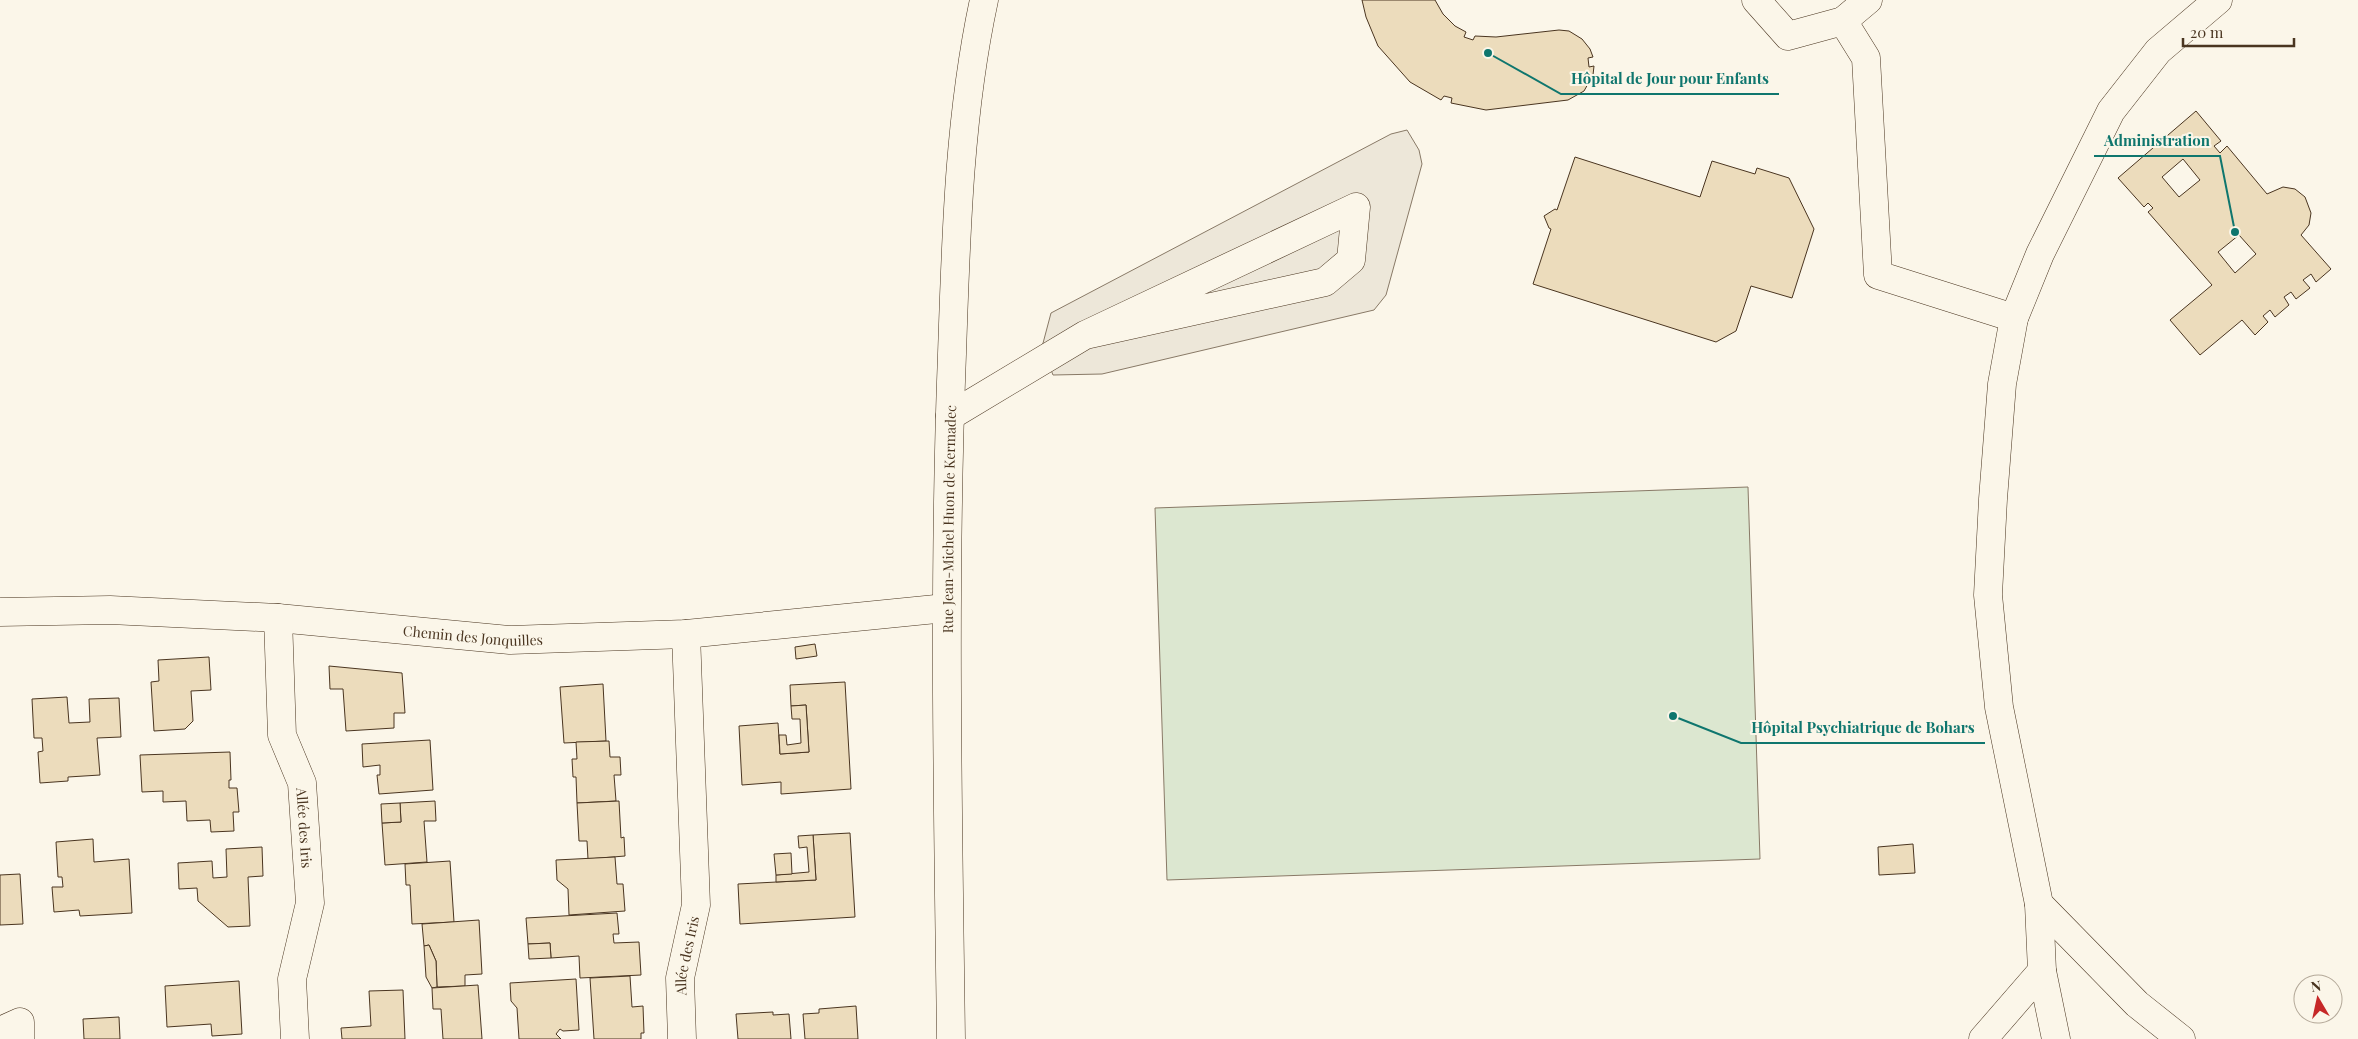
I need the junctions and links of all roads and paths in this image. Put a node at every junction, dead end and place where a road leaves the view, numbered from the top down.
1 (984, 0) edge
2 (1756, 0) edge
3 (1868, 0) edge
4 (2218, 0) edge
5 (1843, 21) junction
6 (2014, 318) junction
7 (1085, 335) junction
8 (950, 416) junction
9 (946, 608) junction
10 (0, 612) edge
11 (278, 618) junction
12 (686, 634) junction
13 (2039, 904) junction
14 (2042, 971) junction
15 (0, 1031) edge
16 (20, 1039) edge
17 (295, 1039) edge
18 (682, 1039) edge
19 (951, 1039) edge
20 (1983, 1039) edge
21 (2056, 1039) edge
22 (2181, 1039) edge

1 - 8 street, Rue Jean-Michel Huon de Kermadec
2 - 5 street
3 - 5 street
4 - 6 street
5 - 6 street
6 - 13 street
7 - 7 street
7 - 8 street
8 - 9 street, Rue Jean-Michel Huon de Kermadec
9 - 12 street, Chemin des Jonquilles
9 - 19 street, Rue Jean-Michel Huon de Kermadec
10 - 11 street, Chemin des Jonquilles
11 - 12 street, Chemin des Jonquilles
11 - 17 street, Allée des Iris
12 - 18 street, Allée des Iris
13 - 14 street
13 - 22 street
14 - 20 street
14 - 21 street
15 - 16 street

